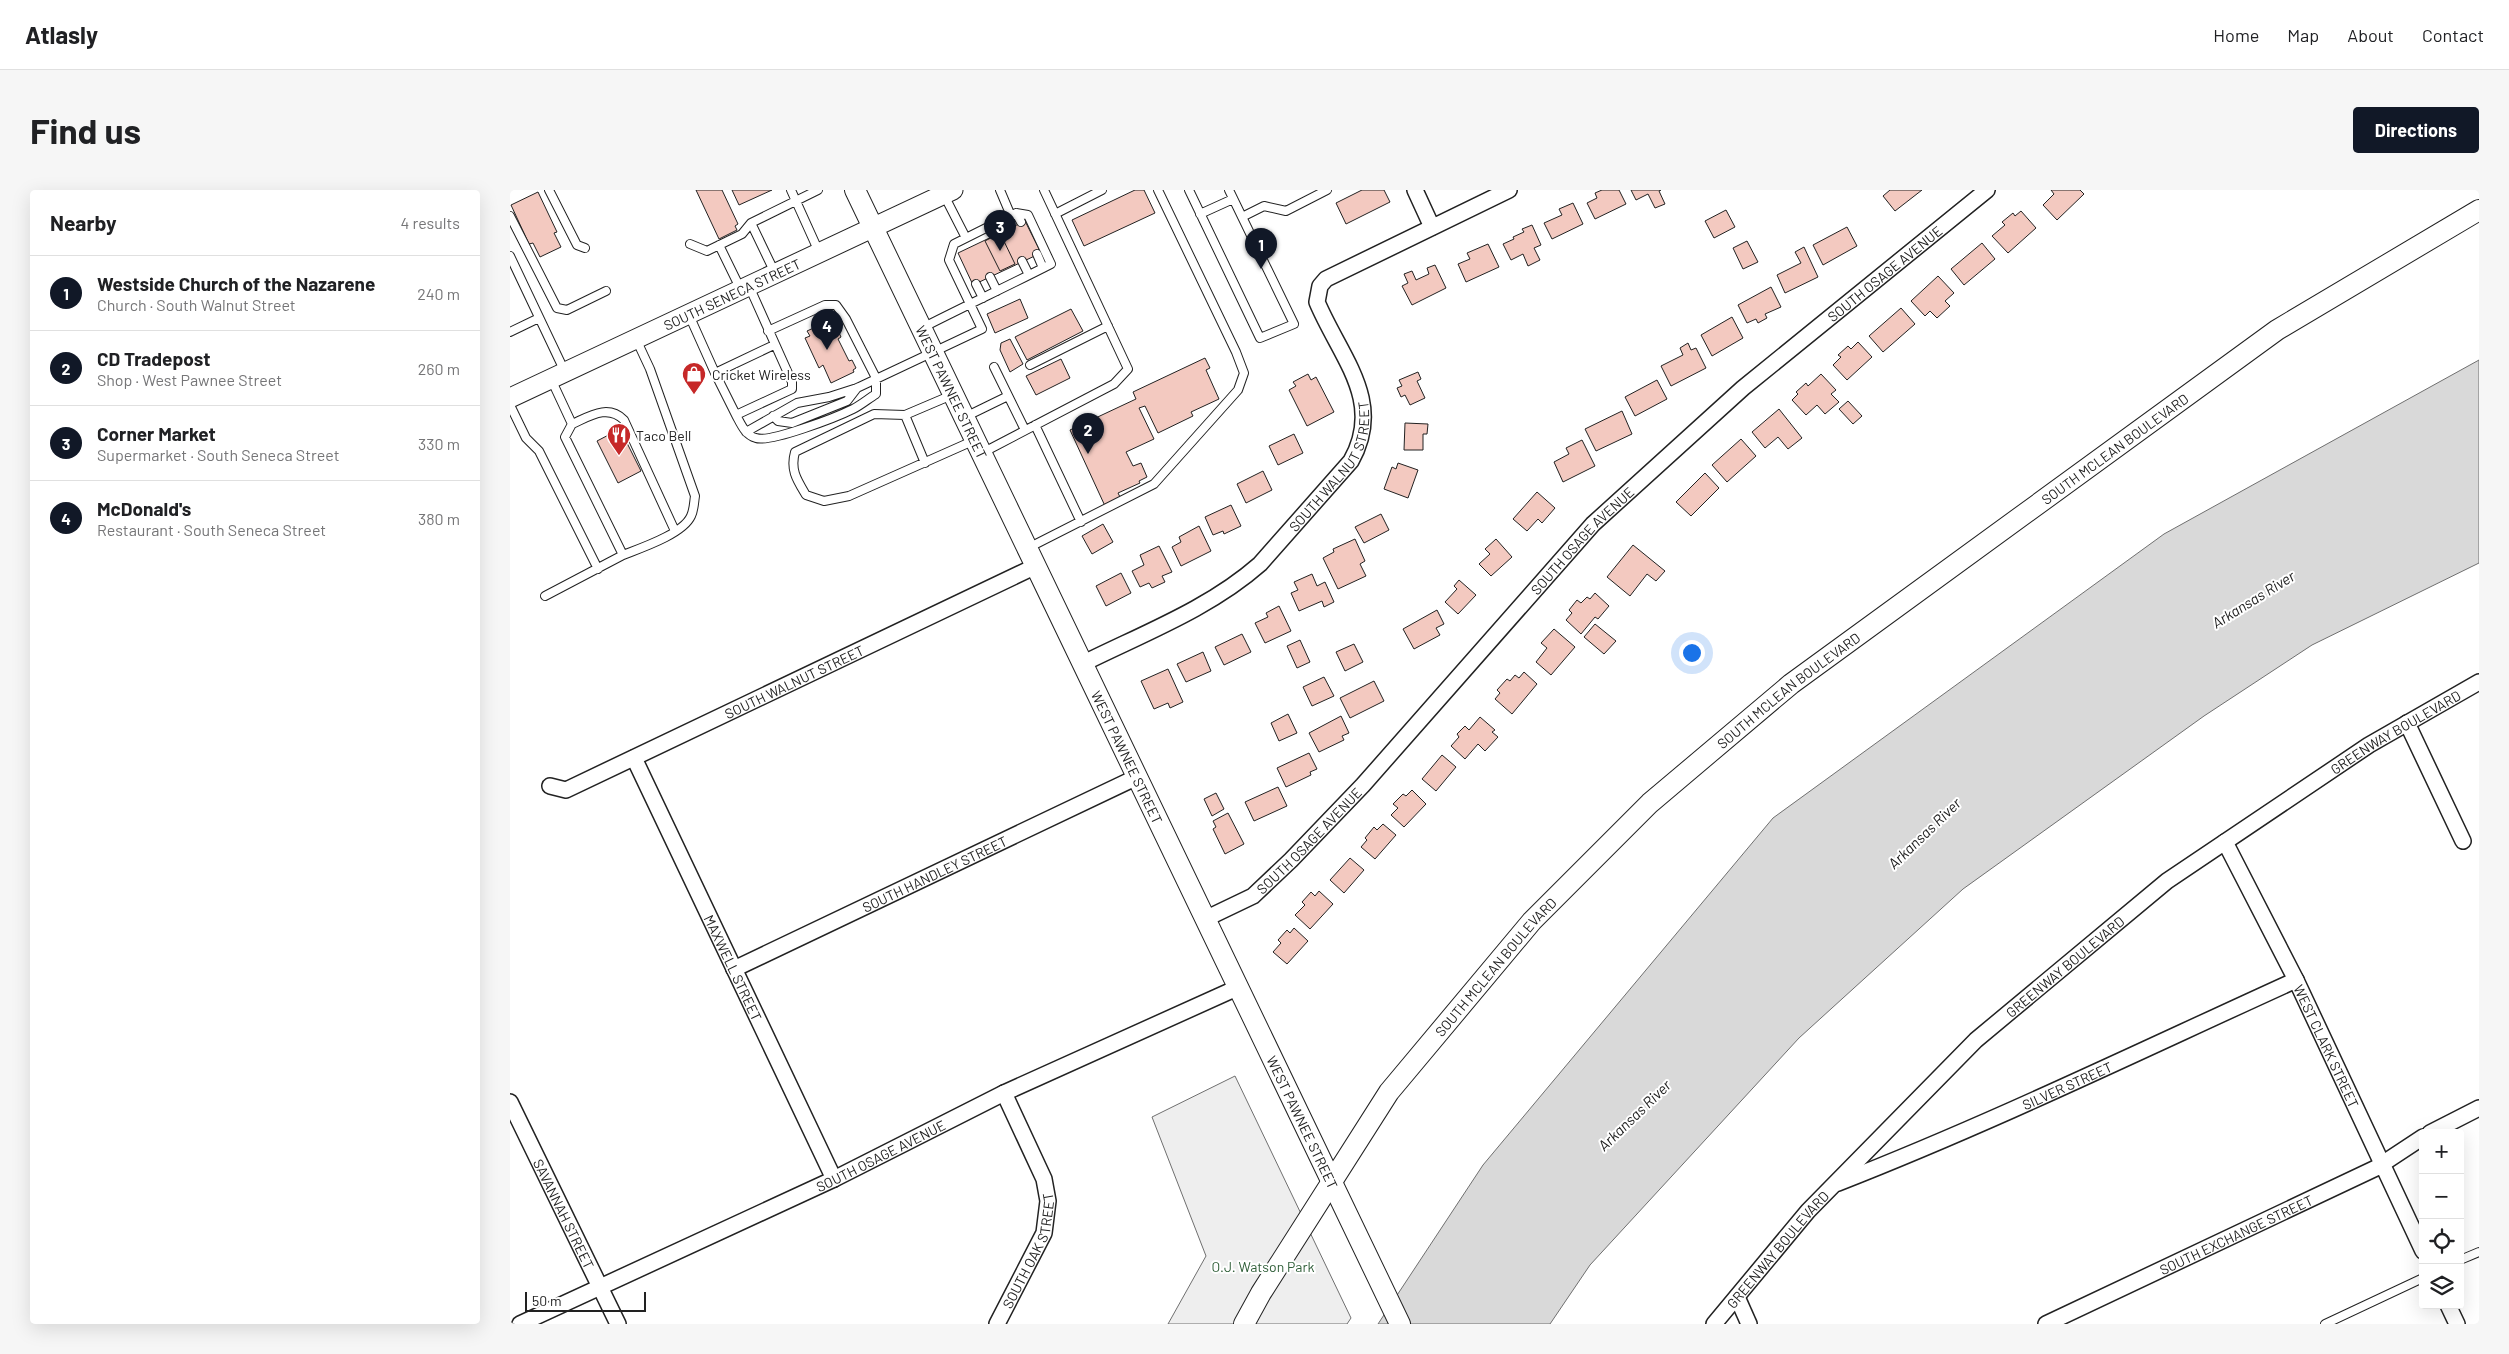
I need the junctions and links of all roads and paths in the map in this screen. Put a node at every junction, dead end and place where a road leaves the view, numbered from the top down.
1 (549, 190) edge
2 (791, 190) edge
3 (818, 190) edge
4 (855, 190) edge
5 (1000, 190) edge
6 (1044, 190) edge
7 (1102, 190) edge
8 (1158, 190) edge
9 (1188, 190) edge
10 (1229, 190) edge
11 (1327, 190) edge
12 (1415, 190) edge
13 (1509, 190) edge
14 (948, 192) edge
15 (1977, 193) edge
16 (1233, 199) junction
17 (796, 201) junction
18 (2479, 210) edge
19 (1055, 214) junction
20 (1200, 214) junction
21 (1014, 215) junction
22 (510, 216) edge
23 (1242, 217) junction
24 (1003, 220) junction
25 (1021, 222) dead end
26 (752, 223) junction
27 (1432, 227) junction
28 (874, 228) junction
29 (1007, 230) dead end
30 (968, 237) junction
31 (956, 243) junction
32 (690, 244) dead end
33 (719, 245) junction
34 (974, 245) dead end
35 (585, 248) dead end
36 (961, 252) dead end
37 (820, 253) junction
38 (1037, 254) dead end
39 (510, 256) edge
40 (1022, 262) dead end
41 (1043, 268) junction
42 (775, 274) junction
43 (1028, 275) junction
44 (990, 277) dead end
45 (976, 284) dead end
46 (745, 288) junction
47 (606, 291) dead end
48 (997, 291) junction
49 (983, 298) junction
50 (970, 304) junction
51 (688, 314) junction
52 (539, 318) junction
53 (1108, 326) junction
54 (922, 328) junction
55 (768, 331) junction
56 (510, 332) edge
57 (636, 339) junction
58 (774, 345) junction
59 (934, 352) junction
60 (1030, 365) dead end
61 (994, 367) dead end
62 (715, 373) junction
63 (558, 376) junction
64 (876, 378) junction
65 (857, 388) junction
66 (954, 394) junction
67 (1008, 396) junction
68 (510, 398) edge
69 (510, 404) edge
70 (736, 415) junction
71 (905, 415) junction
72 (773, 416) junction
73 (965, 417) junction
74 (572, 424) junction
75 (1035, 425) junction
76 (1025, 430) junction
77 (746, 432) junction
78 (979, 446) junction
79 (925, 463) junction
80 (1081, 522) junction
81 (675, 531) junction
82 (1028, 548) junction
83 (623, 556) junction
84 (1036, 566) junction
85 (598, 569) junction
86 (545, 596) dead end
87 (1082, 664) junction
88 (2479, 682) edge
89 (2407, 723) junction
90 (634, 758) junction
91 (1137, 777) junction
92 (550, 786) dead end
93 (2463, 841) dead end
94 (2225, 842) junction
95 (1206, 919) junction
96 (734, 968) junction
97 (2296, 980) junction
98 (1239, 987) junction
99 (1004, 1093) junction
100 (510, 1102) edge
101 (2479, 1108) edge
102 (2438, 1129) edge
103 (2419, 1140) edge
104 (2382, 1164) junction
105 (834, 1179) junction
106 (1332, 1181) junction
107 (1833, 1185) junction
108 (2419, 1243) edge
109 (2479, 1252) edge
110 (2464, 1258) edge
111 (2419, 1280) edge
112 (599, 1286) junction
113 (1736, 1297) junction
114 (2450, 1309) edge
115 (520, 1324) edge
116 (618, 1324) edge
117 (997, 1324) edge
118 (1244, 1324) edge
119 (1400, 1324) edge
120 (1714, 1324) edge
121 (1750, 1324) edge
122 (2046, 1324) edge
123 (2325, 1324) edge
124 (2457, 1324) edge

1 - 35 lane
2 - 17 lane
3 - 17 lane
4 - 28 main road, WEST PAWNEE STREET
5 - 21 lane
6 - 19 lane
7 - 19 lane
8 - 80 lane
9 - 20 lane
10 - 16 lane
11 - 23 lane
12 - 27 street
13 - 27 street, SOUTH WALNUT STREET
14 - 28 street, SOUTH SENECA STREET
14 - 30 lane
15 - 95 street, SOUTH OSAGE AVENUE
16 - 20 lane
16 - 23 lane
17 - 26 lane
17 - 37 lane
18 - 106 main road, SOUTH MCLEAN BOULEVARD
19 - 53 lane
20 - 23 lane
21 - 24 lane
21 - 25 lane
21 - 41 lane
22 - 47 lane
24 - 29 lane
24 - 30 lane
26 - 33 lane
26 - 42 lane
27 - 87 street, SOUTH WALNUT STREET
28 - 37 street, SOUTH SENECA STREET
28 - 54 main road, WEST PAWNEE STREET
30 - 31 lane
30 - 34 lane
31 - 36 lane
31 - 50 lane
32 - 33 lane
33 - 46 lane
37 - 42 street, SOUTH SENECA STREET
38 - 41 lane
39 - 52 lane
40 - 43 lane
41 - 43 lane
42 - 46 street, SOUTH SENECA STREET
43 - 48 lane
44 - 48 lane
45 - 49 lane
46 - 51 street, SOUTH SENECA STREET
46 - 55 lane
48 - 49 lane
49 - 50 lane
50 - 54 lane
50 - 59 lane
51 - 57 street, SOUTH SENECA STREET
51 - 62 lane
52 - 56 lane
52 - 63 lane
53 - 60 lane
53 - 75 lane
54 - 59 main road, WEST PAWNEE STREET
55 - 58 lane
55 - 64 lane
57 - 63 street, SOUTH SENECA STREET
57 - 81 lane
58 - 62 lane
58 - 70 lane
59 - 64 lane
59 - 66 main road, WEST PAWNEE STREET
61 - 67 lane
62 - 70 lane
63 - 68 street, SOUTH SENECA STREET
63 - 74 lane
64 - 65 lane
64 - 77 lane
65 - 72 lane
65 - 72 lane
66 - 71 lane
66 - 73 main road, WEST PAWNEE STREET
67 - 73 lane
67 - 76 lane
69 - 85 lane
70 - 77 lane
71 - 79 lane
71 - 79 lane
72 - 77 lane
73 - 78 main road, WEST PAWNEE STREET
74 - 81 lane
74 - 83 lane
75 - 76 lane
75 - 80 lane
76 - 78 lane
78 - 79 lane
78 - 82 main road, WEST PAWNEE STREET
80 - 82 lane
81 - 83 lane
82 - 84 main road, WEST PAWNEE STREET
83 - 85 lane
84 - 87 main road, WEST PAWNEE STREET
84 - 90 street, SOUTH WALNUT STREET
85 - 86 lane
87 - 91 main road, WEST PAWNEE STREET
88 - 89 street, GREENWAY BOULEVARD
89 - 93 street
89 - 94 street, GREENWAY BOULEVARD
90 - 92 street, SOUTH WALNUT STREET
90 - 96 street, MAXWELL STREET
91 - 95 main road, WEST PAWNEE STREET
91 - 96 street, SOUTH HANDLEY STREET
94 - 97 street, WEST CLARK STREET
94 - 107 street, GREENWAY BOULEVARD
95 - 98 main road, WEST PAWNEE STREET
96 - 105 street, MAXWELL STREET
97 - 104 street, WEST CLARK STREET
97 - 107 street, SILVER STREET
98 - 99 street, SOUTH OSAGE AVENUE
98 - 106 main road, WEST PAWNEE STREET
99 - 105 street, SOUTH OSAGE AVENUE
99 - 117 street, SOUTH OAK STREET
100 - 112 street, SAVANNAH STREET
101 - 102 street
103 - 104 street, SOUTH EXCHANGE STREET
104 - 108 street, WEST CLARK STREET
104 - 122 street, SOUTH EXCHANGE STREET
105 - 112 street, SOUTH OSAGE AVENUE
106 - 118 main road, SOUTH MCLEAN BOULEVARD
106 - 119 main road, WEST PAWNEE STREET
107 - 113 street, GREENWAY BOULEVARD
109 - 110 lane
111 - 123 lane
112 - 115 street, SOUTH OSAGE AVENUE
112 - 116 street, SAVANNAH STREET
113 - 120 street, GREENWAY BOULEVARD
113 - 121 street
114 - 124 street

